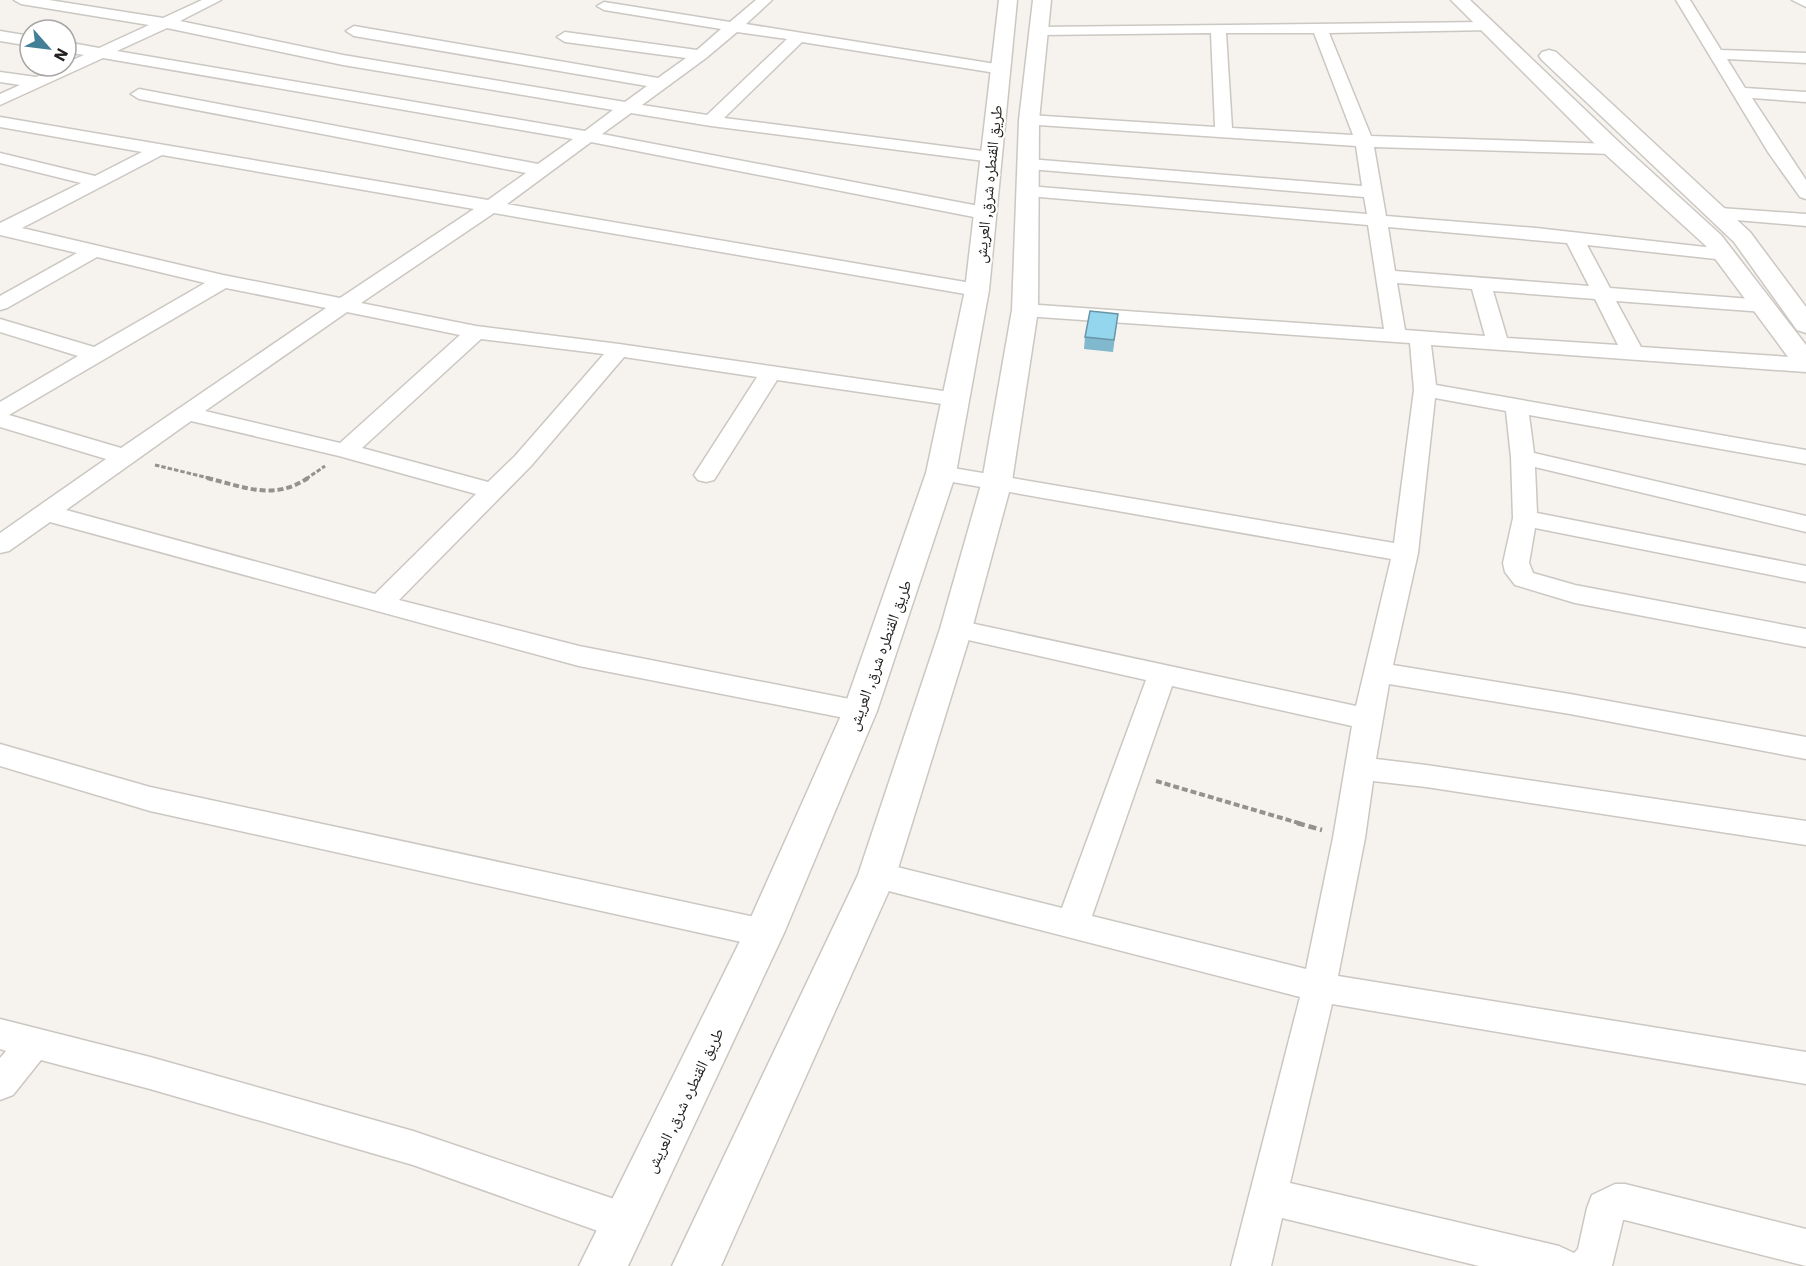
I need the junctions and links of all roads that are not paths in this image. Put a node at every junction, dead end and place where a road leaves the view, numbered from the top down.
1 (214, 0) edge
2 (765, 0) edge
3 (1008, 0) edge
4 (1460, 0) edge
5 (1683, 0) edge
6 (14, 1) edge
7 (604, 6) dead end
8 (1492, 13) edge
9 (1042, 15) edge
10 (166, 23) junction
11 (735, 26) junction
12 (1320, 28) junction
13 (1218, 29) junction
14 (354, 32) dead end
15 (0, 36) edge
16 (565, 37) dead end
17 (798, 37) junction
18 (18, 39) edge
19 (1532, 40) dead end
20 (78, 48) edge
21 (103, 53) junction
22 (1715, 54) junction
23 (700, 55) junction
24 (1806, 58) edge
25 (1002, 69) junction
26 (0, 76) edge
27 (36, 82) junction
28 (659, 83) junction
29 (1739, 92) junction
30 (139, 94) dead end
31 (1806, 97) edge
32 (0, 100) edge
33 (627, 107) junction
34 (1029, 120) junction
35 (711, 121) junction
36 (0, 122) edge
37 (1224, 132) junction
38 (585, 136) junction
39 (1364, 141) junction
40 (160, 149) junction
41 (1613, 149) junction
42 (992, 157) junction
43 (0, 158) edge
44 (538, 171) junction
45 (1029, 177) junction
46 (99, 182) junction
47 (1372, 192) junction
48 (1806, 193) edge
49 (493, 205) junction
50 (984, 213) junction
51 (1720, 214) junction
52 (1377, 220) junction
53 (1806, 220) edge
54 (2, 230) edge
55 (1574, 238) junction
56 (94, 251) junction
57 (1725, 254) junction
58 (1386, 276) junction
59 (223, 281) junction
60 (1480, 284) junction
61 (977, 290) junction
62 (1603, 294) junction
63 (0, 304) edge
64 (341, 306) junction
65 (1764, 306) junction
66 (1025, 310) junction
67 (0, 325) edge
68 (1806, 325) edge
69 (476, 332) junction
70 (1408, 338) junction
71 (1498, 344) junction
72 (619, 350) junction
73 (1633, 353) junction
74 (96, 355) junction
75 (1806, 364) edge
76 (771, 372) junction
77 (1425, 390) junction
78 (956, 399) junction
79 (1517, 406) junction
80 (0, 411) edge
81 (187, 413) junction
82 (0, 420) edge
83 (345, 451) junction
84 (125, 457) junction
85 (1523, 457) junction
86 (1806, 457) edge
87 (941, 473) junction
88 (706, 475) dead end
89 (997, 481) junction
90 (493, 491) junction
91 (47, 513) junction
92 (1525, 518) junction
93 (1806, 524) edge
94 (0, 545) edge
95 (1405, 553) junction
96 (1806, 574) edge
97 (380, 604) junction
98 (956, 629) junction
99 (1806, 638) edge
100 (1377, 672) junction
101 (1162, 674) junction
102 (860, 711) junction
103 (1367, 719) junction
104 (1806, 748) edge
105 (0, 755) edge
106 (1361, 769) junction
107 (1806, 833) edge
108 (876, 875) junction
109 (1072, 925) junction
110 (764, 933) junction
111 (1318, 987) junction
112 (17, 1038) edge
113 (1806, 1068) edge
114 (0, 1083) edge
115 (1268, 1196) junction
116 (626, 1222) junction
117 (1806, 1248) edge
118 (603, 1266) edge
119 (696, 1266) edge
120 (1251, 1266) edge
121 (1559, 1266) edge
122 (1588, 1266) edge

1 - 10 street
2 - 11 street
3 - 25 main road, طريق القنطره شرق, العريش
4 - 8 main road
5 - 22 street
6 - 10 street
7 - 11 street
8 - 12 street
8 - 41 main road
9 - 13 street
9 - 34 main road
10 - 21 street
10 - 33 street
11 - 17 street
11 - 23 street
12 - 13 street
12 - 39 street
13 - 37 street
14 - 28 street
15 - 18 street
16 - 23 street
17 - 25 street
17 - 35 street
19 - 51 main road
20 - 21 street
21 - 27 street
21 - 38 street
22 - 24 street
22 - 29 street
23 - 28 street
25 - 42 main road, طريق القنطره شرق, العريش
26 - 27 street
27 - 32 street
28 - 33 street
29 - 31 street
29 - 48 street
30 - 44 street
33 - 35 street
33 - 38 street
34 - 37 street
34 - 45 main road
35 - 42 street
36 - 40 street
37 - 39 street
38 - 44 street
38 - 50 street
39 - 41 street
39 - 47 street
40 - 46 street
40 - 49 street
41 - 57 main road
42 - 50 main road, طريق القنطره شرق, العريش
43 - 46 street
44 - 49 street
45 - 47 street
45 - 52 street
45 - 66 main road
46 - 54 street
47 - 52 street
49 - 61 street
49 - 64 street
50 - 61 main road, طريق القنطره شرق, العريش
51 - 53 street
51 - 68 main road
52 - 55 street
52 - 58 street
54 - 56 street
55 - 57 street
55 - 62 street
56 - 59 street
56 - 63 street
57 - 65 main road
58 - 60 street
58 - 70 street
59 - 64 street
59 - 74 street
60 - 62 street
60 - 71 street
61 - 78 main road, طريق القنطره شرق, العريش
62 - 65 street
62 - 73 street
64 - 69 street
64 - 81 street
65 - 75 main road
66 - 70 street
66 - 89 main road
67 - 74 street
69 - 72 street
69 - 83 street
70 - 71 street
70 - 77 street
71 - 73 street
72 - 76 street
72 - 90 street
73 - 75 street
74 - 80 street
76 - 78 street
76 - 88 street
77 - 79 street
77 - 95 street
78 - 87 main road, طريق القنطره شرق, العريش
79 - 85 street
79 - 86 street
81 - 83 street
81 - 84 street
82 - 84 street
83 - 90 street
84 - 91 street
85 - 92 street
85 - 93 street
87 - 89 street
87 - 102 main road, طريق القنطره شرق, العريش
89 - 95 street
89 - 98 main road
90 - 97 street
91 - 94 street
91 - 97 street
92 - 96 street
92 - 99 street
95 - 100 street
97 - 102 street
98 - 101 street
98 - 108 main road
100 - 103 street
100 - 104 street
101 - 103 street
101 - 109 street
102 - 110 main road, طريق القنطره شرق, العريش
103 - 106 street
105 - 110 street
106 - 107 street
106 - 111 street
108 - 109 street
108 - 119 main road
109 - 111 street
110 - 116 main road, طريق القنطره شرق, العريش
111 - 113 street
111 - 115 street
112 - 114 street
112 - 116 street
115 - 120 street
115 - 121 street
116 - 118 main road, طريق القنطره شرق, العريش
117 - 122 street

